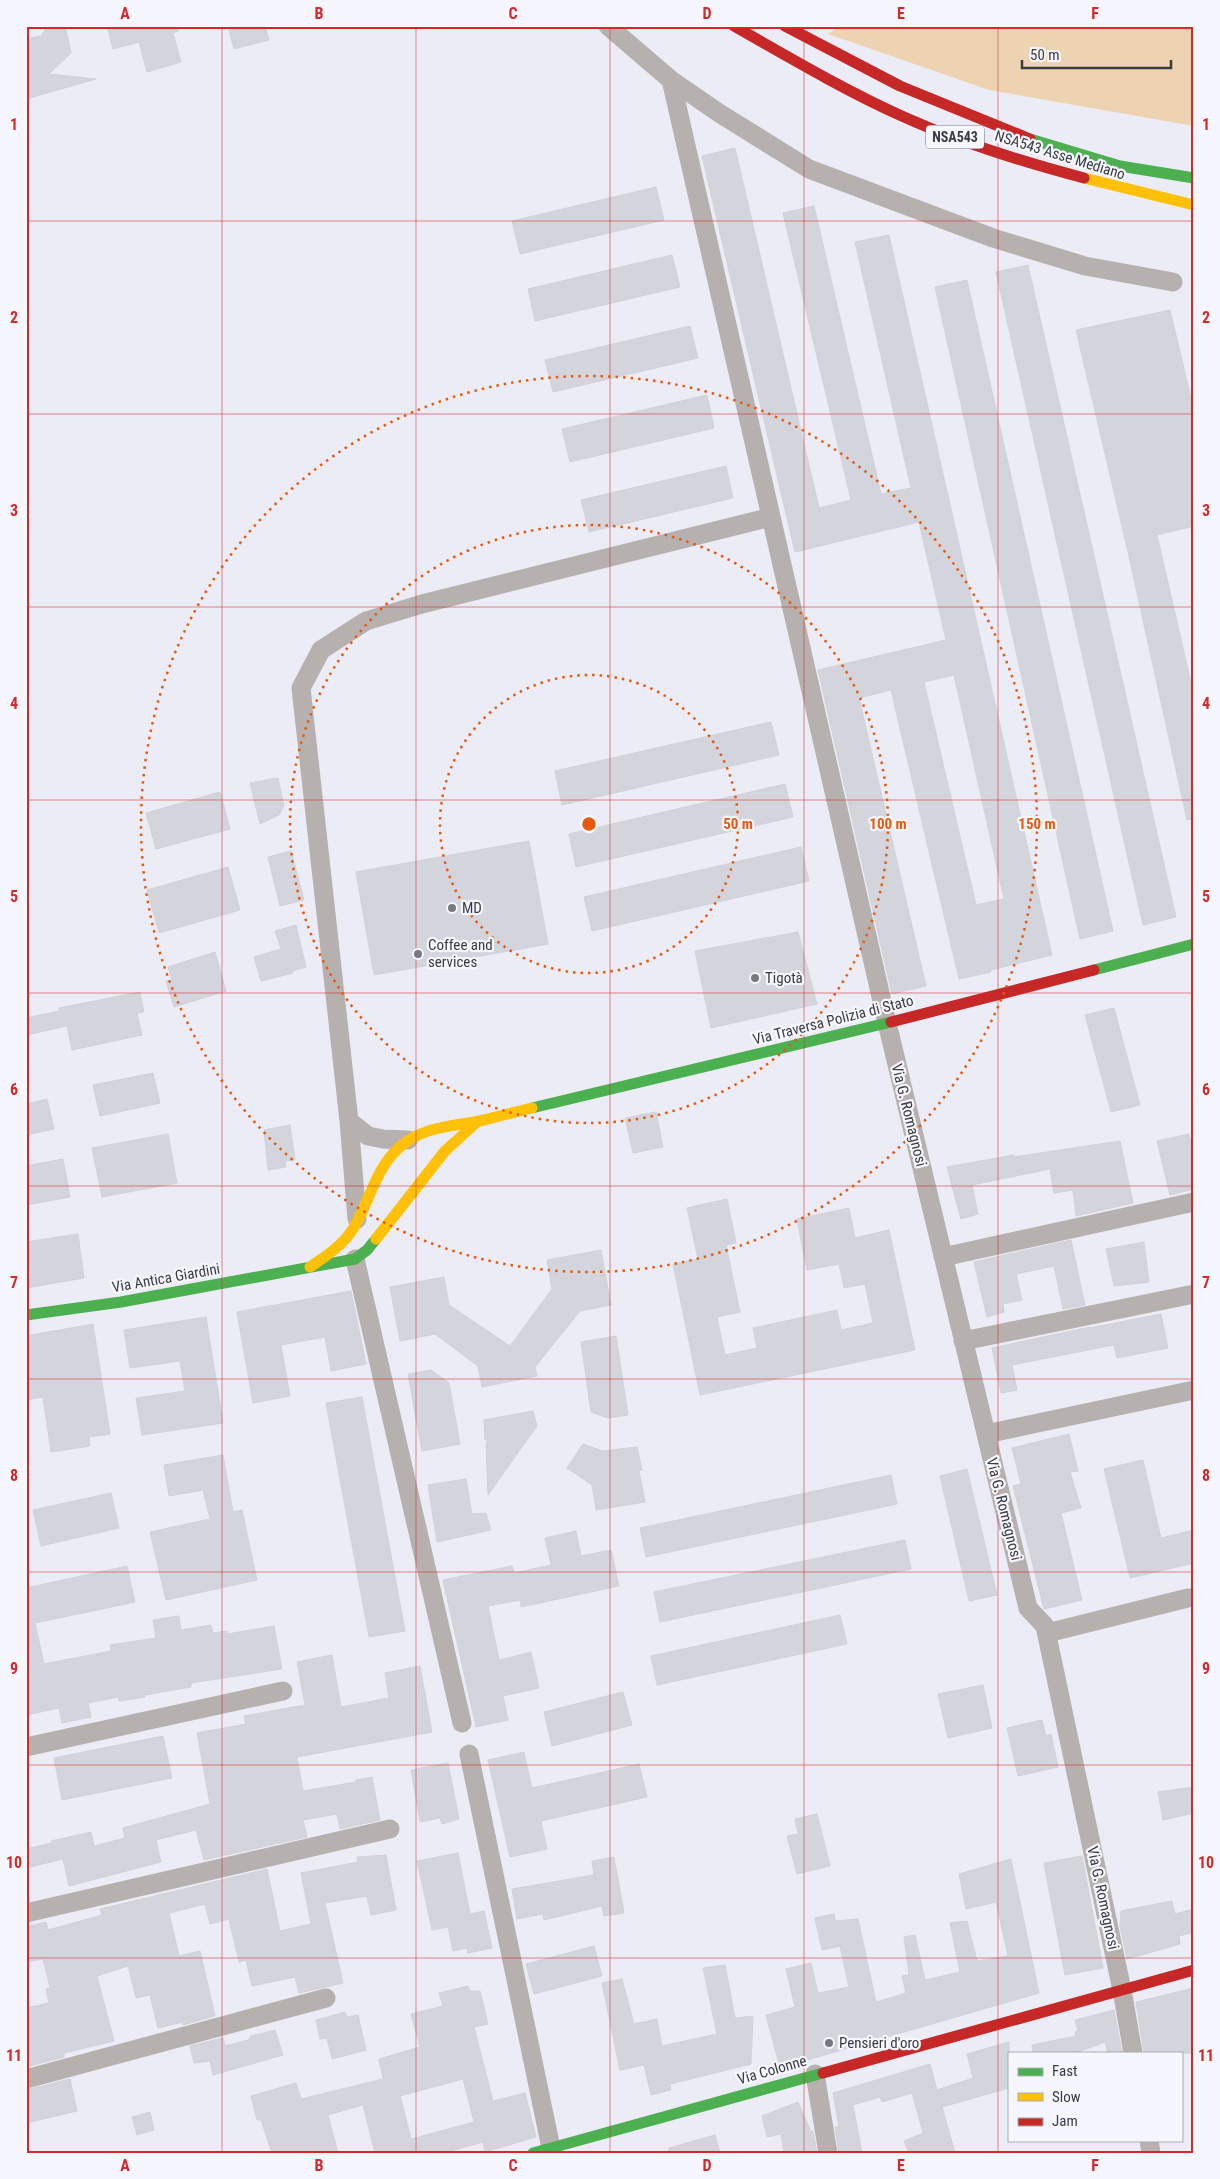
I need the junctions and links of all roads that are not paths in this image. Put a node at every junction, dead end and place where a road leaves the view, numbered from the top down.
1 (608, 26) edge
2 (734, 26) edge
3 (785, 26) edge
4 (671, 80) junction
5 (1194, 178) edge
6 (1194, 205) edge
7 (1173, 282) dead end
8 (771, 517) junction
9 (1194, 944) edge
10 (887, 1023) junction
11 (349, 1121) junction
12 (478, 1121) junction
13 (412, 1144) junction
14 (368, 1195) junction
15 (1194, 1202) edge
16 (387, 1211) junction
17 (357, 1219) junction
18 (361, 1254) junction
19 (943, 1257) junction
20 (310, 1267) junction
21 (1194, 1294) edge
22 (26, 1315) edge
23 (963, 1341) junction
24 (1194, 1390) edge
25 (986, 1434) junction
26 (1188, 1598) dead end
27 (1047, 1633) junction
28 (283, 1691) dead end
29 (462, 1723) dead end
30 (26, 1747) edge
31 (469, 1754) dead end
32 (390, 1829) dead end
33 (26, 1913) edge
34 (1194, 1970) edge
35 (1122, 1990) junction
36 (326, 1998) dead end
37 (1133, 2052) edge
38 (815, 2074) junction
39 (26, 2079) edge
40 (542, 2151) edge
41 (828, 2153) edge

1 - 4 street
2 - 6 main road, NSA543 Asse Mediano / NSA543
3 - 5 main road, NSA543 Asse Mediano / NSA543
4 - 7 street
4 - 8 street, Via G. Romagnosi
8 - 10 street, Via G. Romagnosi
8 - 11 street
9 - 10 main road, Via Traversa Polizia di Stato
10 - 12 main road, Via Traversa Polizia di Stato
10 - 19 street, Via G. Romagnosi
11 - 13 street
11 - 17 street
12 - 13 main road, Via Antica Giardini
12 - 16 main road
13 - 14 main road, Via Antica Giardini
14 - 16 main road
14 - 17 main road, Via Antica Giardini
15 - 19 street
16 - 18 main road
17 - 18 main road
17 - 20 main road, Via Antica Giardini
18 - 20 main road, Via Antica Giardini
18 - 29 street
19 - 23 street, Via G. Romagnosi
20 - 22 main road, Via Antica Giardini
21 - 23 street
23 - 25 street, Via G. Romagnosi
24 - 25 street
25 - 27 street, Via G. Romagnosi
26 - 27 street
27 - 35 street, Via G. Romagnosi
28 - 30 street
31 - 40 street
32 - 33 street
34 - 35 main road, Via Colonne
35 - 37 street, Via G. Romagnosi
35 - 38 main road, Via Colonne
36 - 39 street
38 - 40 main road, Via Colonne
38 - 41 street

